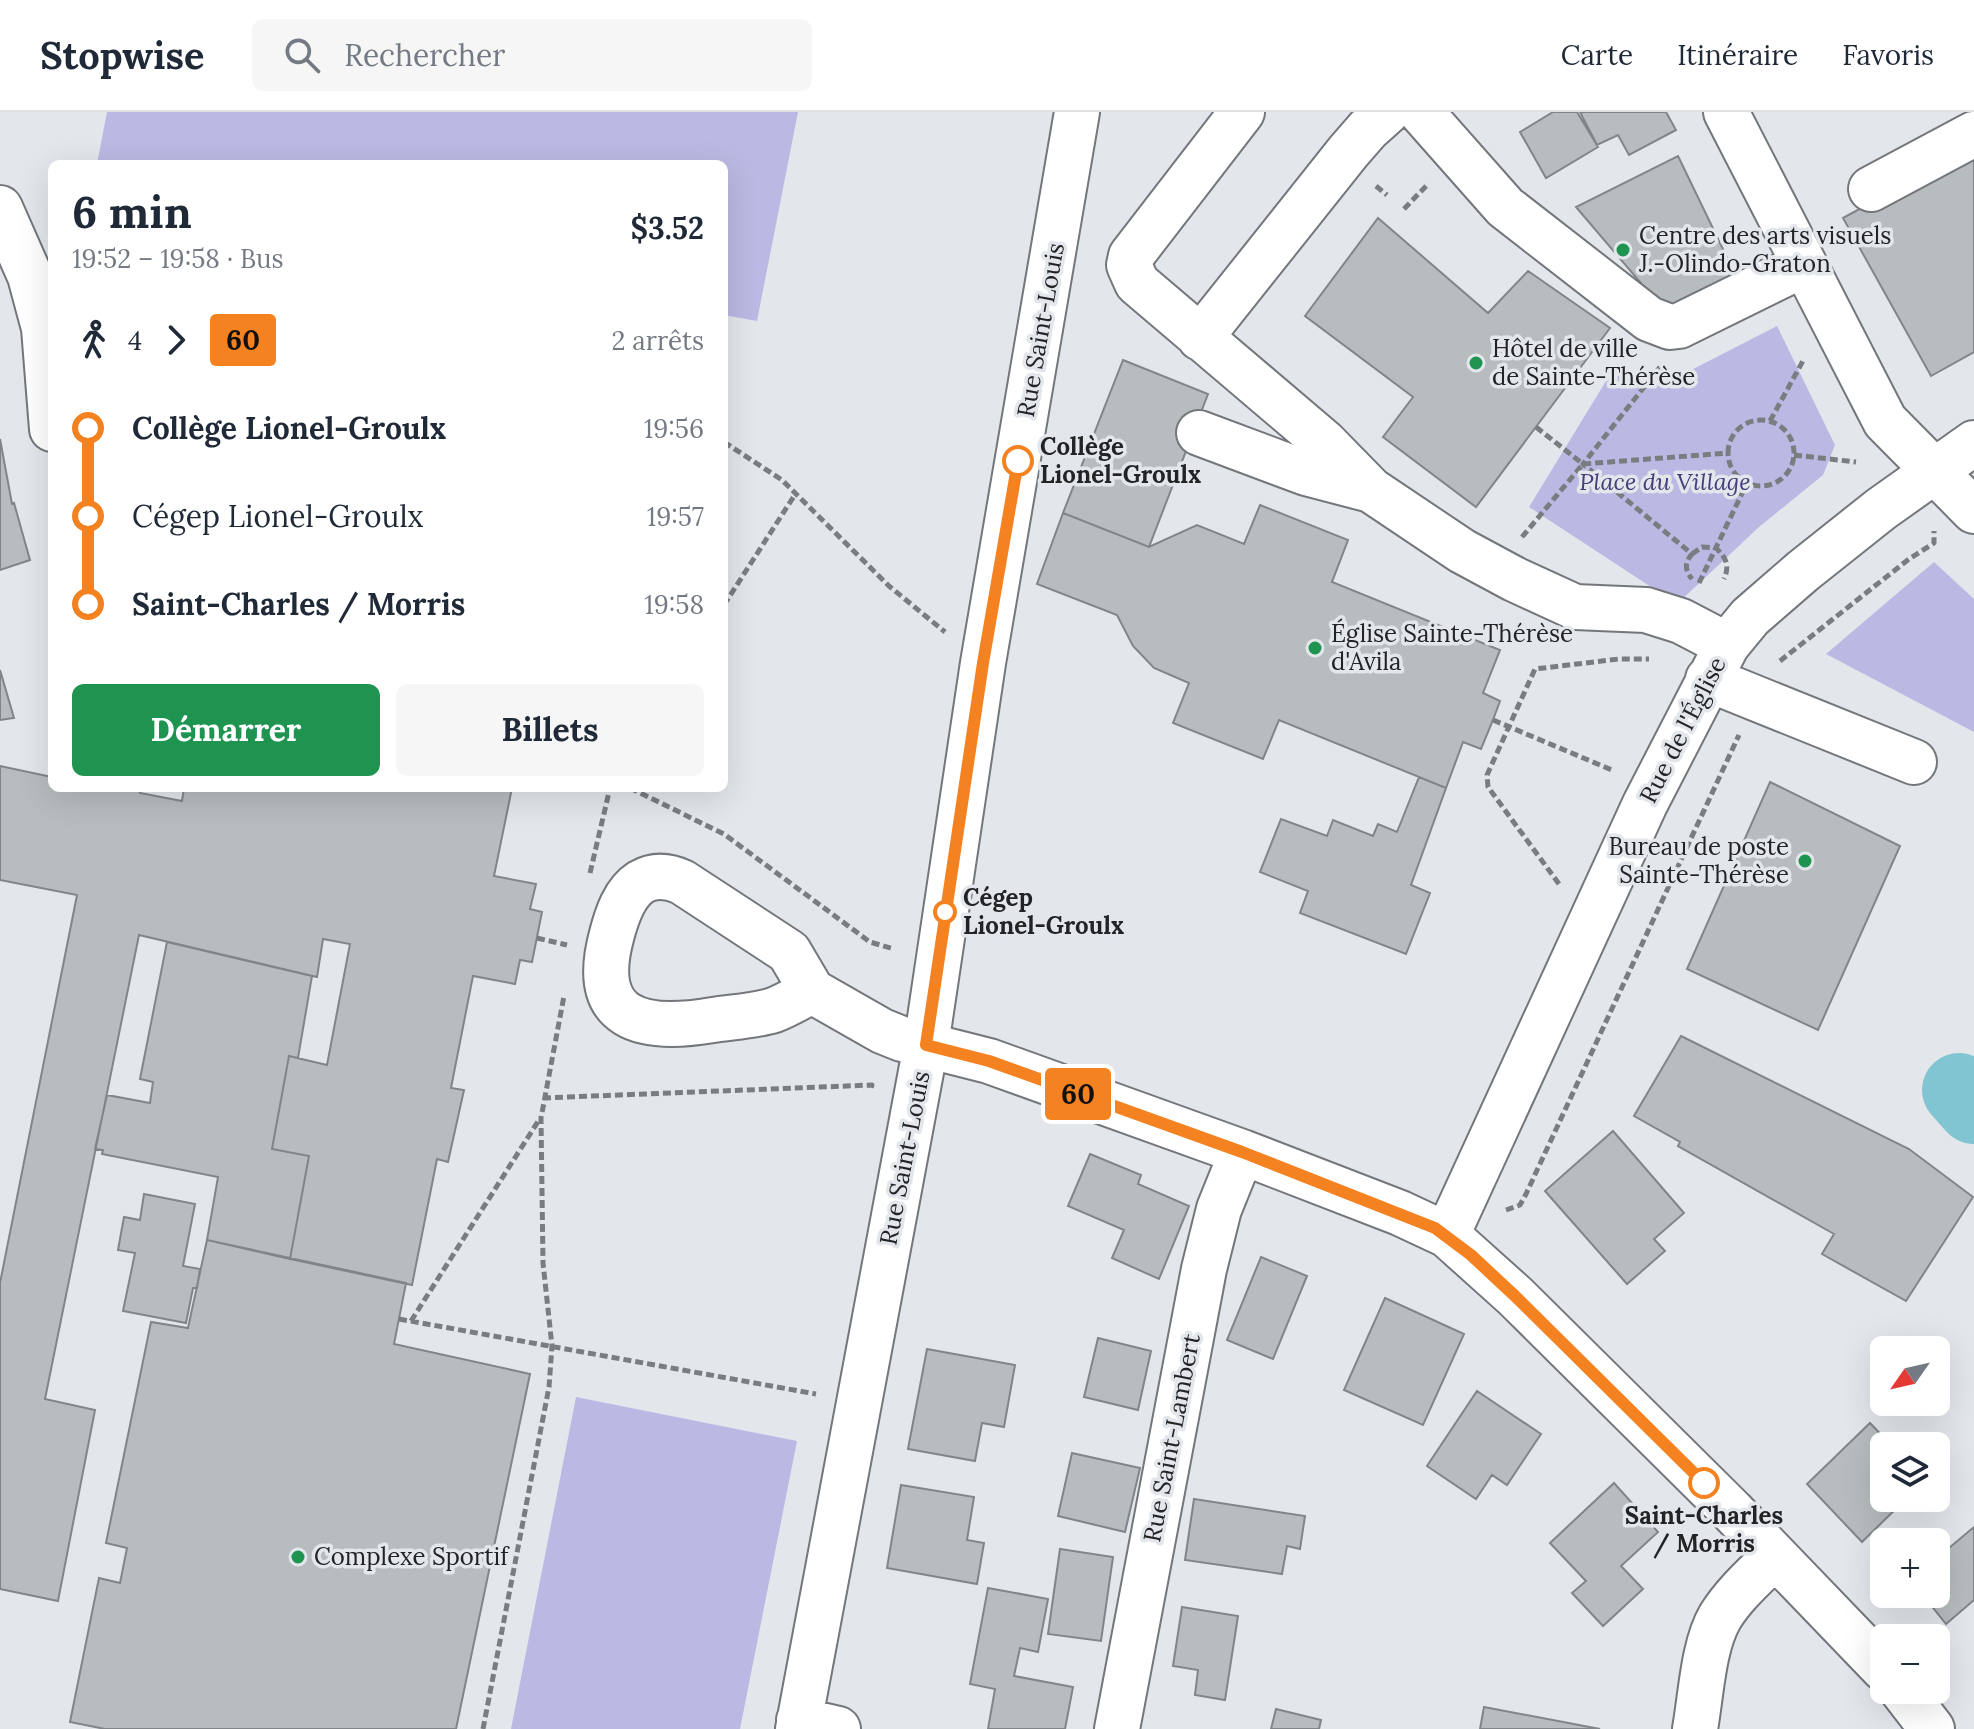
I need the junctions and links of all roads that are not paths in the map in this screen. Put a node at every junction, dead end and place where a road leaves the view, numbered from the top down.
1 (1077, 112) edge
2 (1242, 112) edge
3 (1387, 112) edge
4 (1421, 112) edge
5 (1726, 112) edge
6 (1974, 134) edge
7 (1871, 189) dead end
8 (0, 208) edge
9 (35, 254) edge
10 (1803, 265) junction
11 (1200, 338) junction
12 (48, 378) edge
13 (1199, 433) dead end
14 (1974, 443) edge
15 (1934, 472) junction
16 (1371, 490) junction
17 (1974, 511) edge
18 (1718, 662) junction
19 (1914, 762) dead end
20 (812, 991) junction
21 (926, 1045) junction
22 (1242, 1152) junction
23 (1447, 1235) junction
24 (1775, 1556) junction
25 (1870, 1654) edge
26 (1913, 1704) edge
27 (812, 1726) edge
28 (1117, 1729) edge
29 (1695, 1729) edge
30 (1932, 1729) edge

1 - 21 street, Rue Saint-Louis
2 - 11 street
3 - 11 street
4 - 10 street
5 - 10 street
6 - 7 street
8 - 9 street
9 - 12 street
10 - 15 street
11 - 16 street
13 - 16 street
14 - 15 street, Rue de l'Église
15 - 17 street
15 - 18 street, Rue de l'Église
16 - 18 street
18 - 19 street
18 - 23 street, Rue de l'Église
20 - 20 street
20 - 21 street
21 - 22 street
21 - 27 street, Rue Saint-Louis
22 - 23 street
22 - 28 street, Rue Saint-Lambert
23 - 24 street
24 - 25 street
24 - 29 street
26 - 30 street

